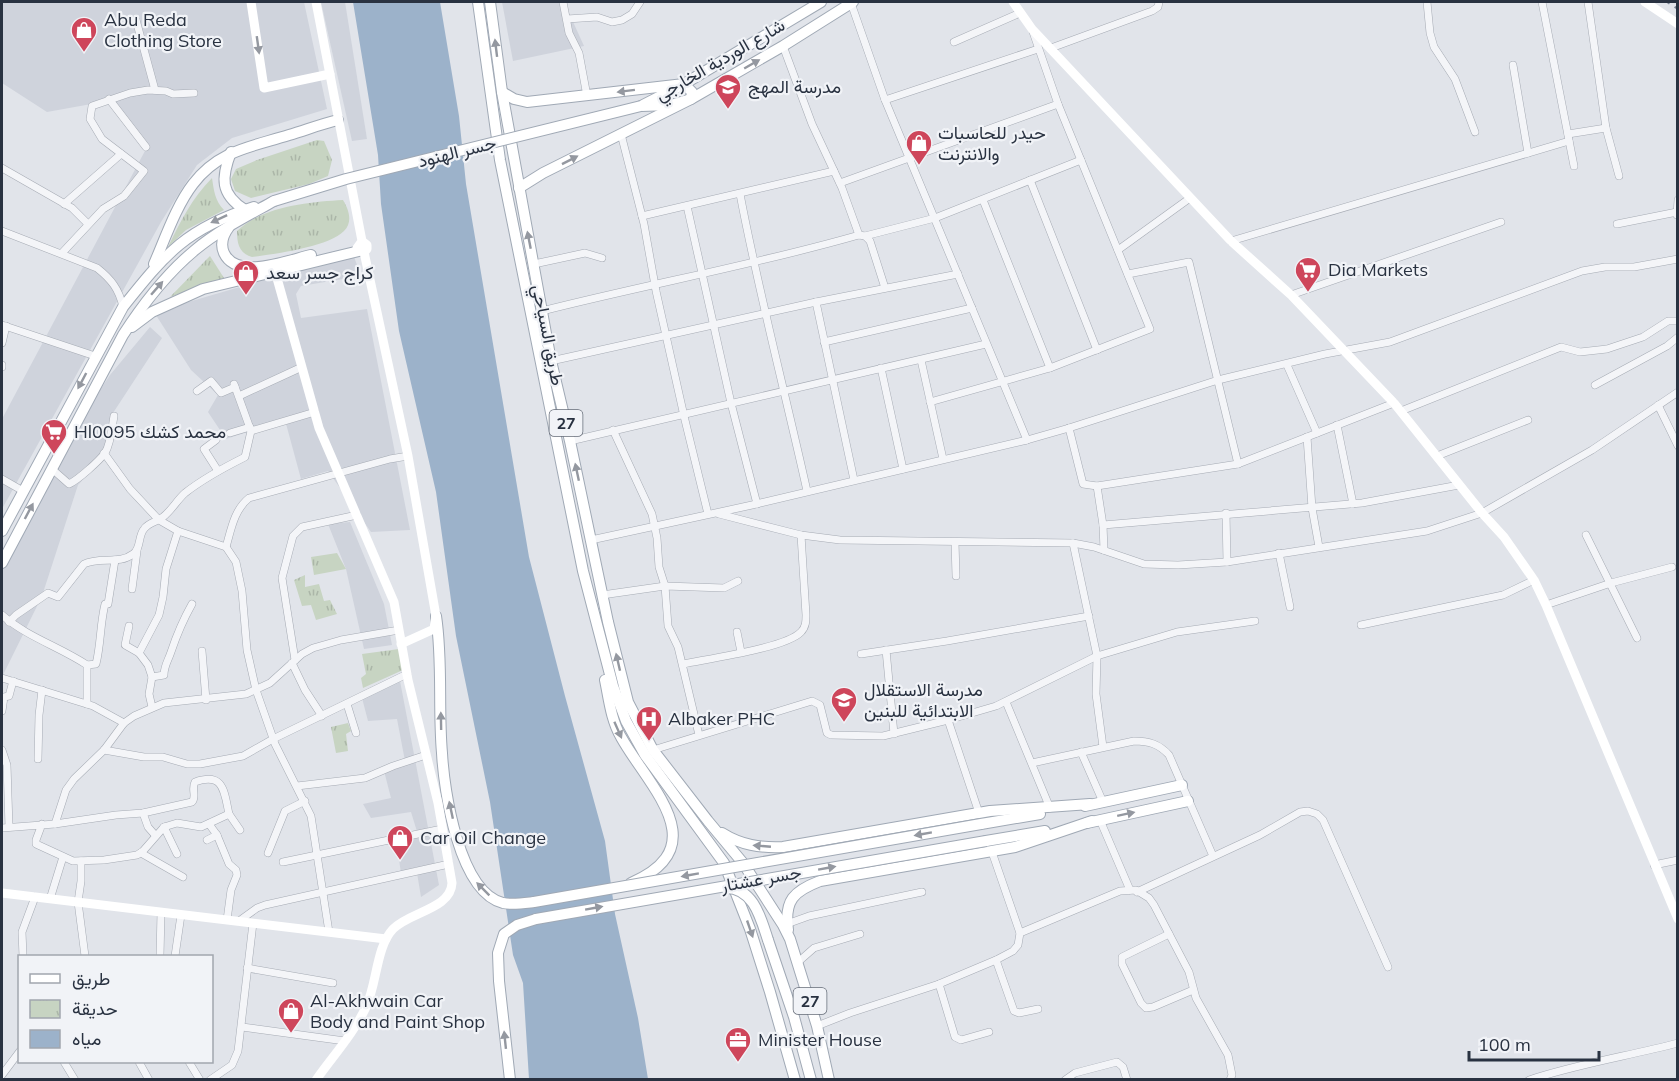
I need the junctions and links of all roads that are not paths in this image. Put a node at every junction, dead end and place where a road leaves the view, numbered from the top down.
1 (251, 2) edge
2 (316, 2) edge
3 (477, 2) edge
4 (490, 2) edge
5 (564, 2) edge
6 (640, 2) edge
7 (821, 2) edge
8 (852, 2) edge
9 (1013, 2) edge
10 (1160, 2) edge
11 (1427, 2) edge
12 (1542, 2) edge
13 (1588, 2) edge
14 (1645, 2) edge
15 (1020, 13) junction
16 (567, 19) junction
17 (136, 20) dead end
18 (1677, 24) edge
19 (1032, 29) junction
20 (954, 42) dead end
21 (783, 45) junction
22 (1052, 48) junction
23 (1038, 49) junction
24 (1513, 65) dead end
25 (330, 74) junction
26 (696, 77) junction
27 (684, 84) junction
28 (155, 90) junction
29 (703, 92) junction
30 (194, 93) dead end
31 (502, 93) junction
32 (587, 96) junction
33 (109, 99) junction
34 (692, 99) junction
35 (885, 100) junction
36 (1058, 104) junction
37 (640, 106) junction
38 (339, 124) junction
39 (1606, 128) junction
40 (1475, 132) dead end
41 (621, 134) junction
42 (1568, 137) junction
43 (146, 147) dead end
44 (231, 152) junction
45 (1528, 153) junction
46 (121, 154) junction
47 (910, 159) junction
48 (1081, 160) junction
49 (1574, 166) dead end
50 (2, 168) edge
51 (834, 171) junction
52 (1619, 176) dead end
53 (1030, 180) junction
54 (840, 183) junction
55 (519, 188) junction
56 (740, 194) junction
57 (1190, 198) junction
58 (983, 200) junction
59 (1677, 200) edge
60 (274, 201) junction
61 (64, 204) junction
62 (687, 206) junction
63 (245, 210) junction
64 (1677, 214) edge
65 (642, 216) junction
66 (934, 218) junction
67 (1501, 222) dead end
68 (88, 224) junction
69 (1617, 224) dead end
70 (231, 225) junction
71 (2, 231) edge
72 (862, 236) junction
73 (1231, 241) junction
74 (361, 247) junction
75 (1118, 250) junction
76 (62, 253) junction
77 (602, 258) dead end
78 (1677, 259) edge
79 (753, 262) junction
80 (534, 264) junction
81 (275, 271) junction
82 (701, 274) junction
83 (958, 274) junction
84 (1128, 274) junction
85 (149, 275) junction
86 (655, 284) junction
87 (885, 288) junction
88 (1291, 295) junction
89 (816, 302) junction
90 (123, 307) junction
91 (972, 308) junction
92 (542, 311) junction
93 (767, 314) junction
94 (1677, 321) edge
95 (4, 326) edge
96 (713, 326) junction
97 (107, 333) junction
98 (666, 336) junction
99 (1677, 337) edge
100 (122, 338) junction
101 (824, 342) junction
102 (986, 344) junction
103 (2, 347) edge
104 (1097, 350) junction
105 (1346, 350) junction
106 (95, 356) junction
107 (921, 360) junction
108 (551, 361) junction
109 (1287, 365) junction
110 (302, 367) junction
111 (881, 368) junction
112 (1050, 368) junction
113 (832, 380) junction
114 (1218, 380) junction
115 (1002, 382) junction
116 (1595, 385) dead end
117 (784, 390) junction
118 (196, 391) dead end
119 (1677, 392) edge
120 (238, 396) junction
121 (930, 402) junction
122 (731, 403) junction
123 (1394, 403) junction
124 (1658, 405) junction
125 (1401, 411) junction
126 (315, 412) junction
127 (114, 416) dead end
128 (684, 416) junction
129 (1528, 420) dead end
130 (1337, 425) junction
131 (1069, 428) junction
132 (251, 429) junction
133 (613, 430) junction
134 (230, 433) dead end
135 (1317, 433) junction
136 (1307, 437) junction
137 (216, 440) dead end
138 (1028, 440) junction
139 (570, 441) junction
140 (1677, 446) edge
141 (104, 453) junction
142 (408, 456) junction
143 (1437, 456) junction
144 (943, 459) junction
145 (1238, 464) junction
146 (52, 469) junction
147 (903, 469) junction
148 (218, 471) junction
149 (339, 474) junction
150 (2, 479) edge
151 (854, 480) junction
152 (1460, 485) junction
153 (1097, 486) junction
154 (23, 491) junction
155 (807, 491) junction
156 (757, 504) junction
157 (1353, 504) junction
158 (1312, 508) junction
159 (1226, 513) junction
160 (1482, 513) junction
161 (712, 514) junction
162 (357, 515) junction
163 (159, 520) junction
164 (1103, 525) junction
165 (656, 526) junction
166 (2, 531) edge
167 (178, 531) junction
168 (801, 535) junction
169 (1586, 535) dead end
170 (591, 540) junction
171 (578, 542) junction
172 (955, 542) junction
173 (1073, 543) junction
174 (226, 547) junction
175 (1319, 547) junction
176 (1104, 550) junction
177 (137, 551) junction
178 (1279, 553) junction
179 (115, 560) junction
180 (1227, 562) junction
181 (2, 563) edge
182 (1672, 567) dead end
183 (583, 571) junction
184 (956, 576) dead end
185 (1534, 580) junction
186 (738, 581) dead end
187 (1611, 583) junction
188 (665, 586) junction
189 (132, 590) dead end
190 (602, 595) junction
191 (192, 604) dead end
192 (1546, 605) junction
193 (1290, 607) dead end
194 (2, 615) edge
195 (436, 616) junction
196 (1089, 616) junction
197 (1255, 621) dead end
198 (9, 622) junction
199 (1361, 625) dead end
200 (129, 626) dead end
201 (399, 630) junction
202 (737, 632) dead end
203 (1637, 638) dead end
204 (401, 644) junction
205 (886, 650) junction
206 (202, 651) dead end
207 (741, 652) junction
208 (138, 653) junction
209 (861, 654) dead end
210 (1097, 656) junction
211 (294, 661) junction
212 (683, 664) junction
213 (87, 665) junction
214 (407, 674) junction
215 (152, 676) junction
216 (2, 678) edge
217 (13, 681) junction
218 (42, 690) junction
219 (256, 690) junction
220 (206, 700) junction
221 (1006, 702) junction
222 (87, 704) junction
223 (347, 704) junction
224 (152, 707) junction
225 (2, 711) edge
226 (322, 717) junction
227 (948, 720) junction
228 (124, 723) junction
229 (356, 733) dead end
230 (894, 734) junction
231 (699, 735) junction
232 (273, 739) junction
233 (1103, 747) junction
234 (2, 750) edge
235 (104, 750) junction
236 (653, 750) junction
237 (1081, 752) junction
238 (426, 755) junction
239 (39, 759) dead end
240 (1032, 763) junction
241 (200, 764) junction
242 (202, 779) junction
243 (1182, 785) junction
244 (297, 786) junction
245 (305, 801) junction
246 (1188, 801) junction
247 (1103, 802) junction
248 (1090, 804) junction
249 (1050, 808) junction
250 (143, 813) junction
251 (229, 814) junction
252 (980, 819) junction
253 (708, 821) junction
254 (1096, 821) junction
255 (42, 824) junction
256 (55, 824) junction
257 (210, 824) junction
258 (164, 827) junction
259 (4, 828) edge
260 (442, 829) junction
261 (240, 830) dead end
262 (155, 835) junction
263 (217, 835) junction
264 (2, 837) edge
265 (207, 840) dead end
266 (992, 852) junction
267 (141, 853) junction
268 (268, 853) dead end
269 (177, 854) dead end
270 (318, 855) junction
271 (1213, 856) junction
272 (63, 857) junction
273 (1677, 860) edge
274 (81, 861) junction
275 (283, 862) dead end
276 (448, 864) junction
277 (1654, 864) junction
278 (183, 877) dead end
279 (612, 889) junction
280 (704, 889) junction
281 (324, 891) junction
282 (1133, 891) junction
283 (922, 892) dead end
284 (2, 893) edge
285 (35, 897) junction
286 (50, 899) junction
287 (78, 902) junction
288 (161, 912) junction
289 (181, 915) junction
290 (1677, 919) edge
291 (227, 920) junction
292 (239, 921) junction
293 (253, 923) junction
294 (785, 925) junction
295 (329, 932) junction
296 (1020, 933) junction
297 (1169, 933) junction
298 (860, 934) dead end
299 (386, 939) junction
300 (23, 955) edge
301 (86, 955) edge
302 (160, 955) edge
303 (175, 955) edge
304 (996, 960) junction
305 (797, 963) junction
306 (1388, 967) dead end
307 (247, 968) junction
308 (333, 983) dead end
309 (939, 984) junction
310 (1193, 990) junction
311 (1038, 1009) dead end
312 (817, 1026) junction
313 (242, 1027) junction
314 (989, 1032) dead end
315 (345, 1041) junction
316 (1677, 1043) edge
317 (18, 1054) edge
318 (65, 1063) edge
319 (140, 1063) edge
320 (190, 1063) edge
321 (2, 1076) edge
322 (1553, 1076) edge
323 (6, 1080) edge
324 (75, 1080) edge
325 (149, 1080) edge
326 (200, 1080) edge
327 (210, 1080) edge
328 (316, 1080) edge
329 (510, 1080) edge
330 (795, 1080) edge
331 (811, 1080) edge
332 (829, 1080) edge
333 (1065, 1080) edge
334 (1127, 1080) edge
335 (1230, 1080) edge
336 (1529, 1080) edge

1 -> 25 street
2 - 25 street
3 - 171 main road, طريق السياحي / 27
31 -> 4 main road, طريق السياحي / 27
5 - 16 street
6 - 16 street
7 - 26 main road, شارع الوردية الخارجي
8 - 21 main road, شارع الوردية الخارجي
8 - 35 street
9 - 15 street
10 - 22 street
11 - 40 street
12 - 42 street
13 - 39 street
14 - 18 street
15 - 19 street
15 - 20 street
16 - 32 street
17 - 28 street
19 - 22 street
19 - 23 street
29 -> 21 main road, شارع الوردية الخارجي
21 - 51 street
22 - 57 street
23 - 35 street
23 - 36 street
24 - 45 street
25 - 38 street
26 - 27 main road, شارع الوردية الخارجي
26 - 29 main road
27 -> 32 main road
27 - 34 main road
27 - 37 main road, شارع الوردية الخارجي
28 - 30 street
28 - 33 street
29 - 34 main road, شارع الوردية الخارجي
31 - 32 main road
31 - 55 main road, طريق السياحي / 27
33 - 43 street
33 - 46 street
34 - 37 main road, شارع الوردية الخارجي
34 - 41 main road
35 - 47 street
36 - 47 street
36 - 48 street
37 - 60 main road, جسر الهنود, bridge
38 - 44 main road
38 - 74 street
39 - 42 street
39 - 52 street
55 -> 41 main road
41 - 65 street
42 - 45 street
42 - 49 street
44 - 63 main road
44 - 85 main road
45 - 73 street
46 - 61 street
46 - 68 street
47 - 54 street
47 - 66 street
48 - 53 street
48 - 75 street
50 - 61 street
51 - 54 street
51 - 56 street
53 - 58 street
53 - 104 street
54 - 72 street
80 -> 55 main road, طريق السياحي / 27
56 - 62 street
56 - 79 street
57 - 73 street
57 - 75 street
58 - 66 street
58 - 112 street
59 - 64 street
60 - 63 main road
60 - 70 main road
61 - 68 street
62 - 65 street
62 - 82 street
63 -> 85 main road
64 - 69 street
65 - 86 street
66 - 72 street
66 - 83 street
67 - 88 street
68 - 76 street
70 - 74 main road
100 -> 70 main road
71 - 76 street
72 - 79 street
72 - 87 street
73 - 88 street
74 - 81 main road
74 - 142 street
75 - 84 street
76 - 90 street
77 - 80 street
78 - 105 street
79 - 82 street
79 - 93 street
80 - 92 main road, طريق السياحي / 27
81 - 100 main road
81 - 110 street
82 - 86 street
82 - 96 street
83 - 87 street
83 - 91 street
84 - 104 street
84 - 114 street
85 - 90 main road
86 - 92 street
86 - 98 street
87 - 89 street
88 - 105 street
89 - 93 street
89 - 101 street
90 - 97 main road
91 - 101 street
91 - 102 street
92 - 108 main road, طريق السياحي / 27
93 - 96 street
93 - 117 street
94 - 125 street
95 - 103 street
95 - 106 street
96 - 98 street
96 - 122 street
97 - 100 main road
97 - 106 main road
98 - 108 street
98 - 128 street
99 - 116 street
100 - 146 main road
101 - 113 street
102 - 107 street
102 - 115 street
104 - 112 street
105 - 109 street
105 - 123 street
106 -> 154 main road
107 - 111 street
107 - 121 street
108 - 139 main road, طريق السياحي / 27
109 - 114 street
109 - 135 street
110 - 120 street
110 - 126 street
111 - 113 street
111 - 147 street
112 - 115 street
113 - 117 street
113 - 151 street
114 - 131 street
114 - 145 street
115 - 121 street
115 - 138 street
117 - 122 street
117 - 155 street
118 - 120 street
119 - 124 street
120 - 132 street
121 - 144 street
122 - 128 street
122 - 156 street
123 - 125 street
123 - 130 street
124 - 140 street
124 - 160 street
125 - 143 street
126 - 132 street
126 - 149 street
127 - 141 street
128 - 133 street
128 - 161 street
129 - 143 street
130 - 135 street
130 - 157 street
131 - 138 street
131 - 153 street
132 - 134 street
132 - 148 street
133 - 139 street
133 - 165 street
135 - 136 street
136 - 145 street
136 - 158 street
137 - 148 street
138 - 144 street
170 -> 139 main road, طريق السياحي / 27
141 - 146 street
141 - 163 street
142 - 149 street
142 - 195 street
143 - 152 street
144 - 147 street
145 - 153 street
181 -> 146 main road
147 - 151 street
148 - 163 street
149 - 162 street
149 - 174 street
150 - 154 street
151 - 155 street
152 - 157 street
152 - 160 street
153 - 164 street
154 - 166 main road
155 - 156 street
156 - 161 street
157 - 158 street
158 - 159 street
158 - 175 street
159 - 164 street
159 - 180 street
160 - 175 street
160 - 185 street
161 - 165 street
161 - 168 street
162 - 201 street
162 - 211 street
163 - 167 street
163 - 177 street
164 - 176 street
165 - 170 street
165 - 188 street
167 - 174 street
167 - 208 street
168 - 172 street
168 - 207 street
169 - 187 street
170 - 171 main road
170 - 190 main road, طريق السياحي / 27
171 - 183 main road, طريق السياحي / 27
172 - 173 street
172 - 184 street
173 - 176 street
173 - 196 street
174 - 219 street
175 - 178 street
176 - 180 street
177 - 179 street
177 - 189 street
178 - 180 street
178 - 193 street
179 - 198 street
179 - 213 street
182 - 187 street
183 -> 279 main road, bridge
183 -> 330 main road, طريق السياحي / 27
185 - 192 street
185 - 199 street
186 - 188 street
187 - 192 street
187 - 203 street
188 - 190 street
188 - 212 street
236 -> 190 main road, طريق السياحي / 27
191 - 215 street
192 - 277 street
194 - 198 street
195 - 204 street
279 -> 195 main road, جسر عشتار, bridge
196 - 205 street
196 - 210 street
197 - 210 street
198 - 213 street
200 - 208 street
201 - 204 street
201 - 211 street
202 - 207 street
204 - 214 street
205 - 209 street
205 - 230 street
206 - 220 street
207 - 212 street
208 - 215 street
210 - 221 street
210 - 233 street
211 - 219 street
211 - 226 street
212 - 231 street
213 - 222 street
214 - 223 street
214 - 238 street
215 - 224 street
216 - 217 street
217 - 218 street
217 - 225 street
218 - 222 street
218 - 239 street
219 - 220 street
219 - 232 street
220 - 224 street
221 - 227 street
221 - 240 street
222 - 228 street
223 - 226 street
223 - 229 street
224 - 228 street
226 - 232 street
227 - 230 street
227 - 252 street
228 - 235 street
230 - 231 street
231 - 236 street
232 - 241 street
232 - 244 street
233 - 237 street
233 - 243 street
234 - 259 street
235 - 241 street
235 - 256 street
236 - 253 main road, طريق السياحي / 27
237 - 240 street
237 - 247 street
238 - 244 street
238 - 260 street
240 - 249 street
241 - 242 street
242 - 250 street
242 - 251 street
243 - 246 street
243 - 247 main road
244 - 245 street
245 - 268 street
245 - 270 street
254 -> 246 main road
246 - 271 street
247 - 248 main road
248 - 249 main road
248 - 252 main road
249 - 252 main road
250 - 256 street
250 - 262 street
251 - 257 street
251 - 261 street
252 -> 253 main road
252 -> 279 main road, جسر عشتار, bridge
253 - 294 main road
254 - 266 main road
280 -> 254 main road, جسر عشتار, bridge
254 - 282 street
255 - 256 street
255 - 259 street
255 - 272 street
257 - 258 street
257 - 263 street
258 - 262 street
258 - 269 street
259 - 264 street
260 - 270 street
260 - 276 street
262 - 267 street
263 - 265 street
263 - 291 street
266 - 294 main road
266 - 296 street
267 - 274 street
267 - 278 street
270 - 275 street
270 - 281 street
271 - 282 street
271 - 306 street
272 - 274 street
272 - 286 street
273 - 277 street
274 - 287 street
276 - 281 street
276 - 299 street
277 - 290 street
329 -> 280 main road, جسر عشتار, bridge
280 - 331 main road, bridge
281 - 292 street
281 - 295 street
282 - 296 street
282 - 297 street
283 - 294 street
284 - 285 street
285 - 286 street
285 - 300 street
286 - 287 street
287 - 288 street
287 - 301 street
288 - 289 street
288 - 302 street
289 - 291 street
289 - 303 street
291 - 292 street
292 - 293 street
293 - 295 street
293 - 307 street
294 - 305 main road, 27
295 - 299 street
296 - 304 street
297 - 310 street
297 - 310 street
298 - 305 street
299 - 315 street
304 - 309 street
304 - 311 street
305 - 312 main road, 27
307 - 308 street
307 - 313 street
309 - 312 street
309 - 314 street
310 - 335 street
312 - 332 main road, 27
313 - 315 street
313 - 327 street
315 - 328 street
316 - 322 street
317 - 321 street
318 - 324 street
319 - 325 street
320 - 326 street
321 - 323 street
322 - 336 street
333 - 334 street

